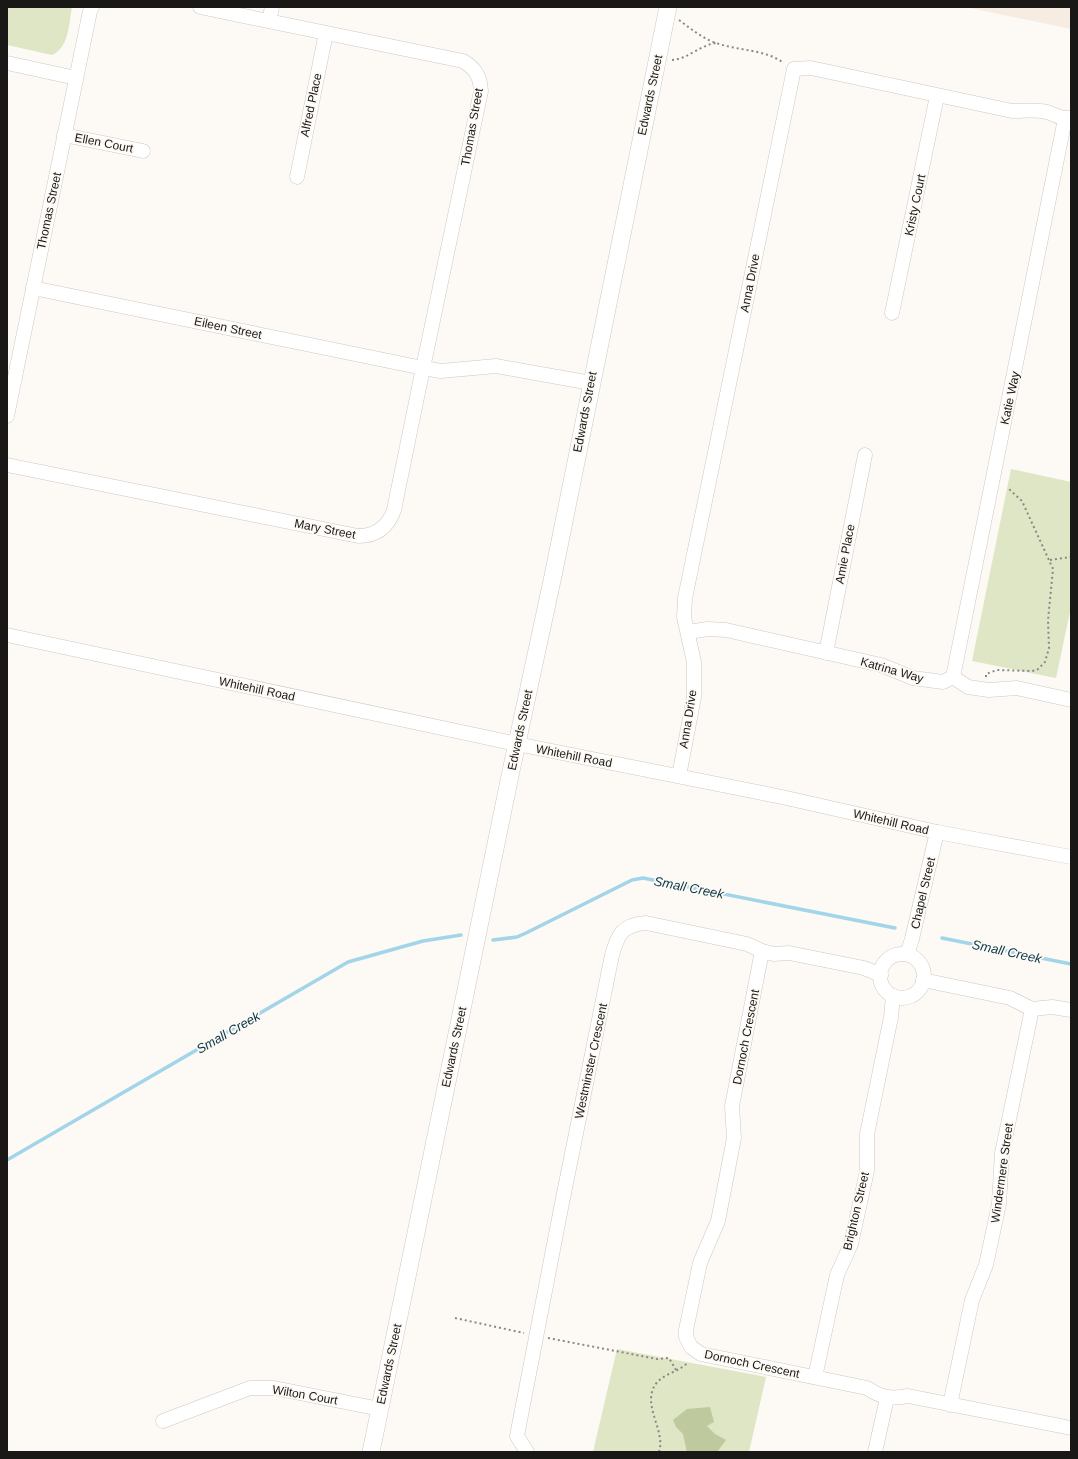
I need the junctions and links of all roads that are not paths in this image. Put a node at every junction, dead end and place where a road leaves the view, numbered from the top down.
1 (92, 7) edge
2 (200, 7) edge
3 (668, 9) edge
4 (270, 14) edge
5 (326, 32) junction
6 (7, 63) edge
7 (76, 78) junction
8 (937, 96) junction
9 (1068, 119) edge
10 (64, 135) junction
11 (143, 151) dead end
12 (297, 178) dead end
13 (33, 288) junction
14 (892, 314) dead end
15 (423, 368) junction
16 (591, 383) junction
17 (7, 416) edge
18 (865, 455) dead end
19 (7, 465) edge
20 (688, 632) junction
21 (7, 635) edge
22 (826, 653) junction
23 (953, 677) junction
24 (1071, 700) edge
25 (516, 744) junction
26 (679, 776) junction
27 (936, 832) junction
28 (1071, 857) edge
29 (762, 951) junction
30 (907, 954) junction
31 (881, 975) junction
32 (923, 980) junction
33 (893, 996) junction
34 (1032, 1009) junction
35 (1071, 1010) edge
36 (816, 1377) junction
37 (886, 1398) junction
38 (950, 1405) junction
39 (380, 1409) junction
40 (163, 1421) dead end
41 (1071, 1428) edge
42 (371, 1452) edge
43 (527, 1452) edge
44 (875, 1452) edge

1 - 7 street, Thomas Street
2 - 4 street, Thomas Street
3 - 16 main road, Edwards Street
4 - 5 street, Thomas Street
5 - 12 street, Alfred Place
5 - 15 street, Thomas Street
6 - 7 street
7 - 10 street, Thomas Street
8 - 9 street
8 - 14 street, Kristy Court
8 - 20 street, Anna Drive
9 - 23 street, Katie Way
10 - 11 street, Ellen Court
10 - 13 street, Thomas Street
13 - 15 street, Eileen Street
13 - 17 street, Thomas Street
15 - 16 street
15 - 19 street, Mary Street
16 - 25 main road, Edwards Street
18 - 22 street, Amie Place
20 - 22 street, Katrina Way
20 - 26 street, Anna Drive
21 - 25 street, Whitehill Road
22 - 23 street, Katrina Way
23 - 24 street
25 - 26 street, Whitehill Road
25 - 39 main road, Edwards Street
26 - 27 street, Whitehill Road
27 - 28 street, Whitehill Road
27 - 30 street, Chapel Street
29 - 31 street, Westminster Crescent
29 - 36 street, Dornoch Crescent
29 - 43 street, Westminster Crescent
30 - 31 street
30 - 32 street
31 - 33 street
32 - 33 street
32 - 34 street
33 - 36 street, Brighton Street
34 - 35 street
34 - 38 street, Windermere Street
36 - 37 street, Dornoch Crescent
37 - 38 street
37 - 44 street
38 - 41 street
39 - 40 street, Wilton Court
39 - 42 main road, Edwards Street

